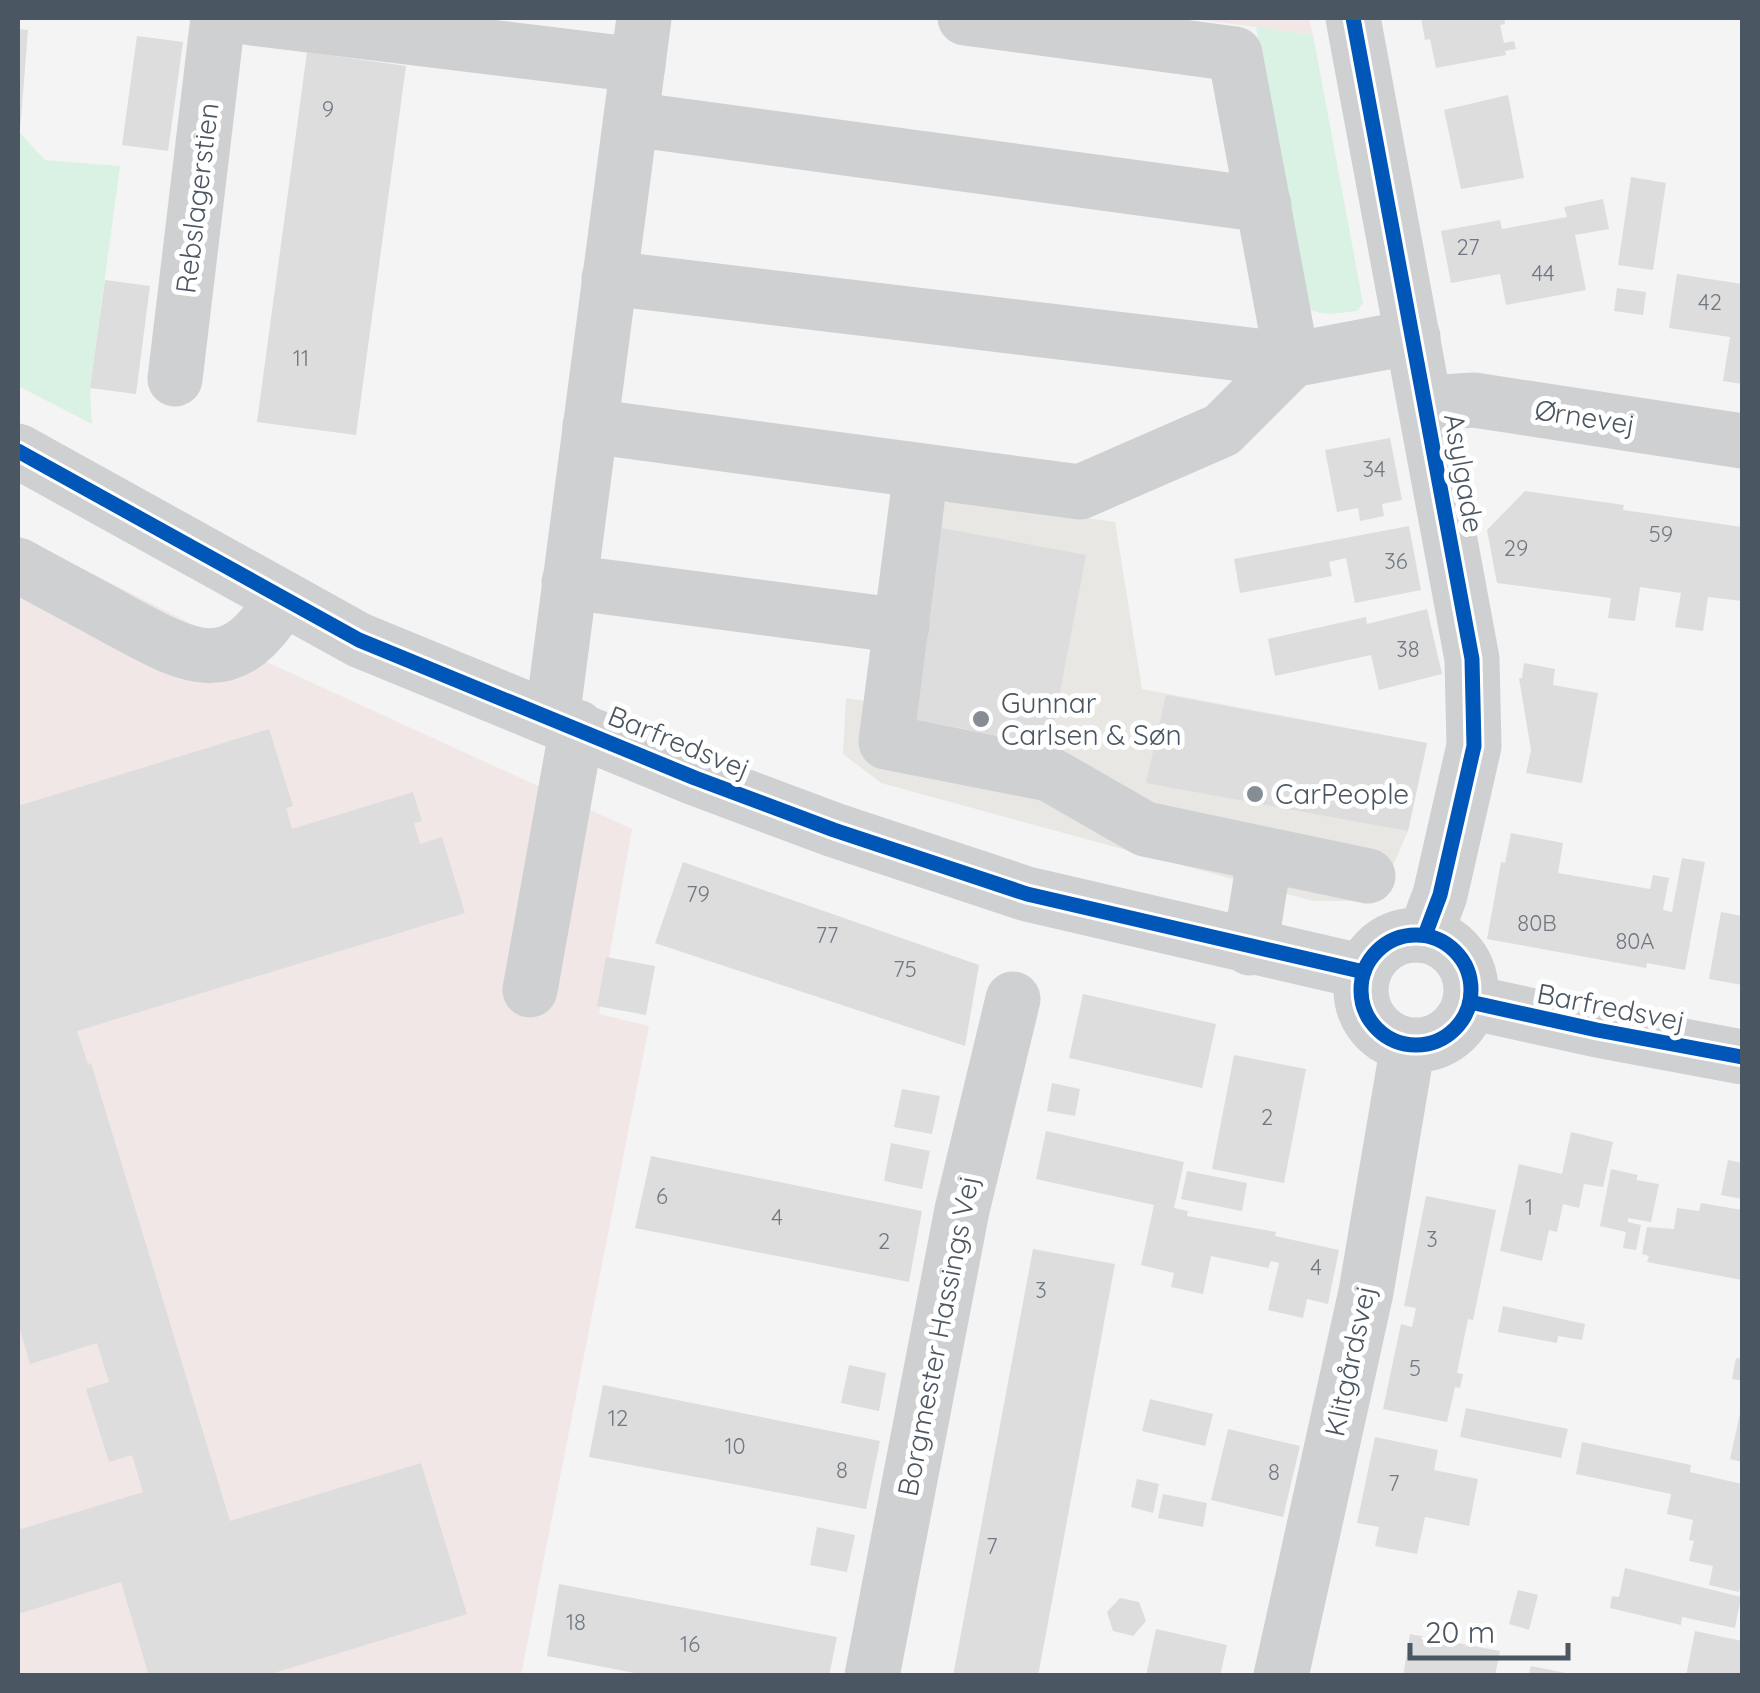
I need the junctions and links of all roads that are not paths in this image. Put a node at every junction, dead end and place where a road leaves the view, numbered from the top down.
1 (218, 18) edge
2 (251, 18) edge
3 (965, 18) edge
4 (1353, 18) edge
5 (641, 41) edge
6 (630, 119) junction
7 (1264, 204) junction
8 (609, 278) junction
9 (1412, 337) junction
10 (1292, 360) junction
11 (175, 378) dead end
12 (1426, 403) junction
13 (590, 426) junction
14 (1742, 441) edge
15 (18, 451) edge
16 (922, 471) junction
17 (18, 566) edge
18 (569, 582) junction
19 (283, 598) junction
20 (902, 626) junction
21 (564, 723) junction
22 (1266, 855) junction
23 (1368, 876) dead end
24 (1424, 935) junction
25 (1250, 948) junction
26 (1364, 972) junction
27 (530, 990) dead end
28 (1014, 998) dead end
29 (1470, 1002) junction
30 (1408, 1045) junction
31 (1742, 1057) edge
32 (872, 1676) edge
33 (1280, 1676) edge

1 - 11 street, Rebslagerstien
2 - 5 street
3 - 7 street
4 - 9 street, Asylgade
5 - 6 street
6 - 7 street
6 - 8 street
7 - 10 street
8 - 10 street
8 - 13 street
9 - 10 street
9 - 12 street, Asylgade
10 - 16 street
12 - 14 street, Ørnevej
12 - 24 street, Asylgade
13 - 16 street
13 - 18 street
15 - 19 street, Barfredsvej
16 - 20 street
17 - 19 street
18 - 20 street
18 - 21 street
19 - 21 street, Barfredsvej
20 - 22 street
21 - 25 street, Barfredsvej
21 - 27 street
22 - 23 street
22 - 25 street
24 - 26 street
24 - 29 street
25 - 26 street, Barfredsvej
26 - 30 street
28 - 32 street, Borgmester Hassings Vej
29 - 30 street
29 - 31 street, Barfredsvej
30 - 33 street, Klitgårdsvej

